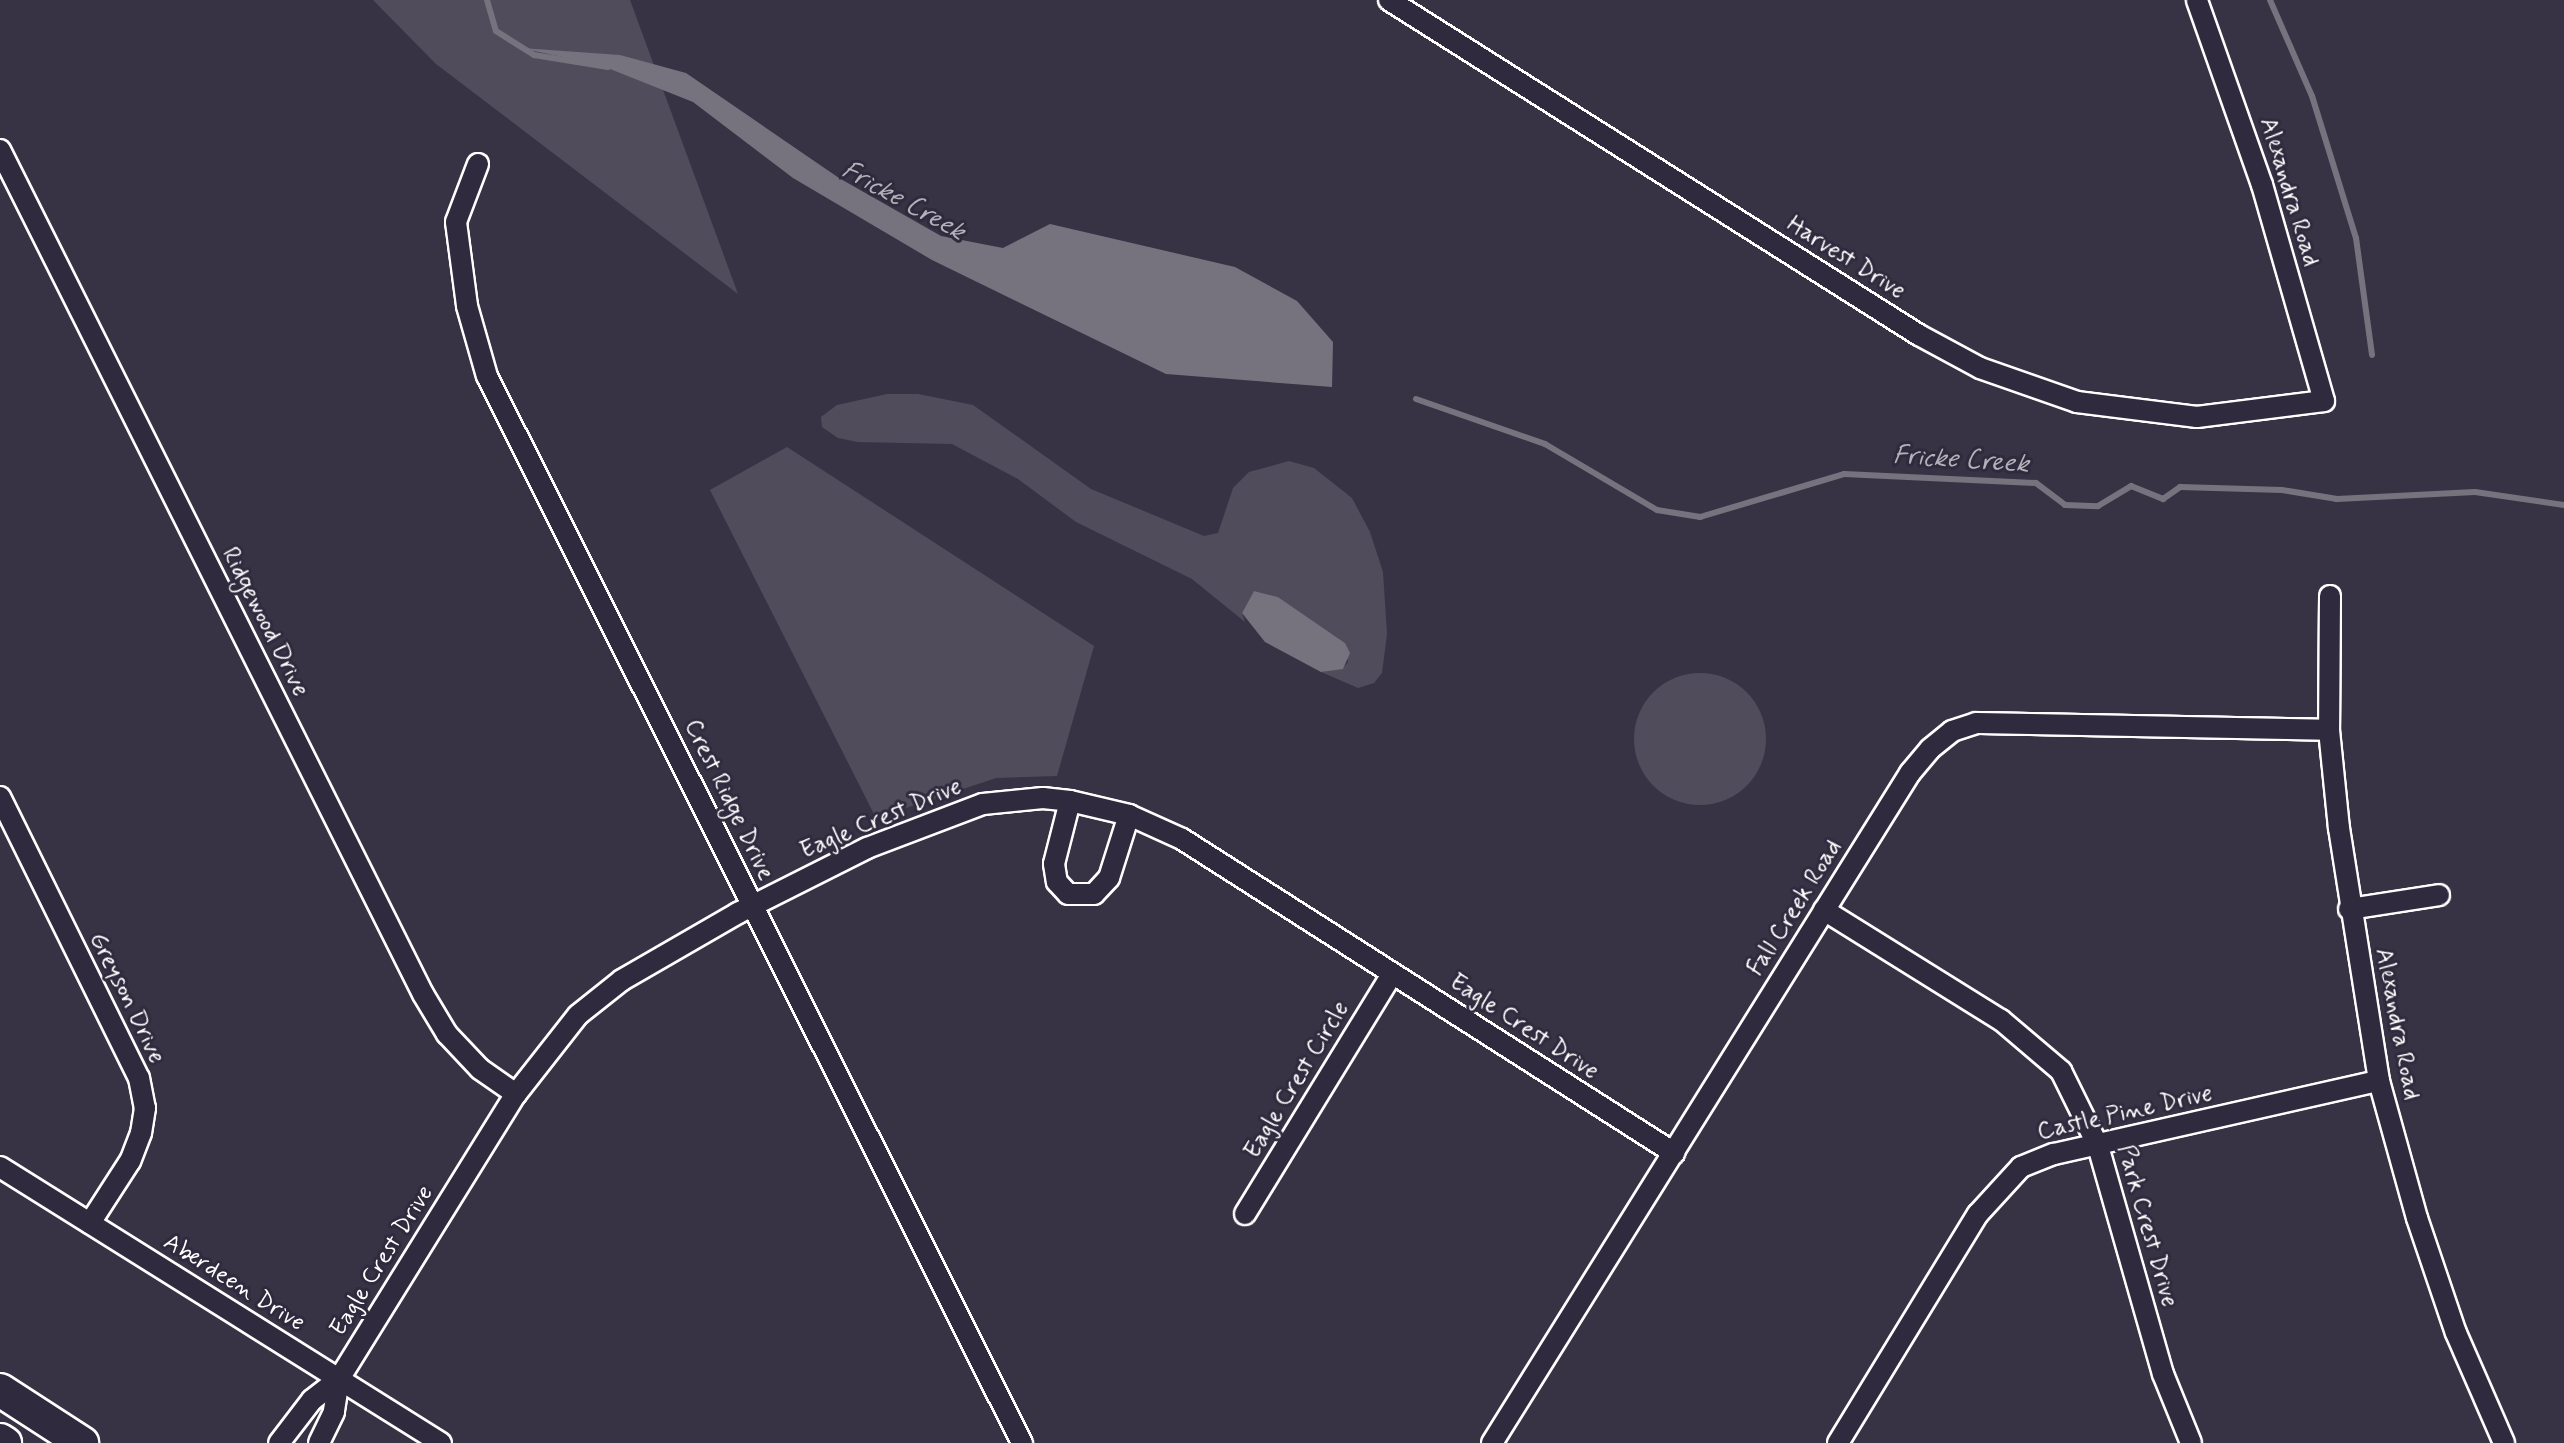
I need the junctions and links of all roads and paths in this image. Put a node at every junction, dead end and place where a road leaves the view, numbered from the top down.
1 (1389, 0) edge
2 (2197, 0) edge
3 (0, 150) edge
4 (478, 164) dead end
5 (2324, 401) joint
6 (2330, 596) dead end
7 (2329, 730) junction
8 (0, 797) edge
9 (1070, 801) junction
10 (1129, 815) junction
11 (2439, 895) dead end
12 (751, 907) junction
13 (2349, 909) junction
14 (1824, 910) junction
15 (1392, 974) junction
16 (2379, 1081) junction
17 (516, 1094) junction
18 (2098, 1146) junction
19 (1674, 1153) junction
20 (0, 1167) edge
21 (1245, 1214) dead end
22 (90, 1223) junction
23 (339, 1379) junction
24 (0, 1390) edge
25 (0, 1440) edge
26 (5, 1443) edge
27 (82, 1443) edge
28 (279, 1443) edge
29 (319, 1443) edge
30 (441, 1443) edge
31 (1022, 1443) edge
32 (1492, 1443) edge
33 (1838, 1443) edge
34 (2191, 1443) edge
35 (2504, 1443) edge

1 - 5 street, Harvest Drive
2 - 5 street, Alexandra Road
3 - 17 street, Ridgewood Drive
4 - 12 street, Crest Ridge Drive
6 - 7 street, Alexandra Road
7 - 13 street, Alexandra Road
7 - 14 street, Fall Creek Road
8 - 22 street, Greyson Drive
9 - 10 street, Eagle Crest Drive
9 - 10 street
9 - 12 street, Eagle Crest Drive
10 - 15 street, Eagle Crest Drive
11 - 13 street
12 - 17 street, Eagle Crest Drive
12 - 31 street, Crest Ridge Drive
13 - 16 street, Alexandra Road
14 - 18 street, Park Crest Drive
14 - 19 street, Fall Creek Road
15 - 19 street, Eagle Crest Drive
15 - 21 street, Eagle Crest Circle
16 - 18 street, Castle Pine Drive
16 - 35 street, Alexandra Road
17 - 23 street, Eagle Crest Drive
18 - 33 street, Castle Pine Drive
18 - 34 street, Park Crest Drive
19 - 32 street, Fall Creek Road
20 - 22 street, Aberdeen Drive
22 - 23 street, Aberdeen Drive
23 - 28 street, Eagle Crest Drive
23 - 29 street, Eagle Crest Drive
23 - 30 street, Aberdeen Drive
24 - 27 main road
25 - 26 main road

